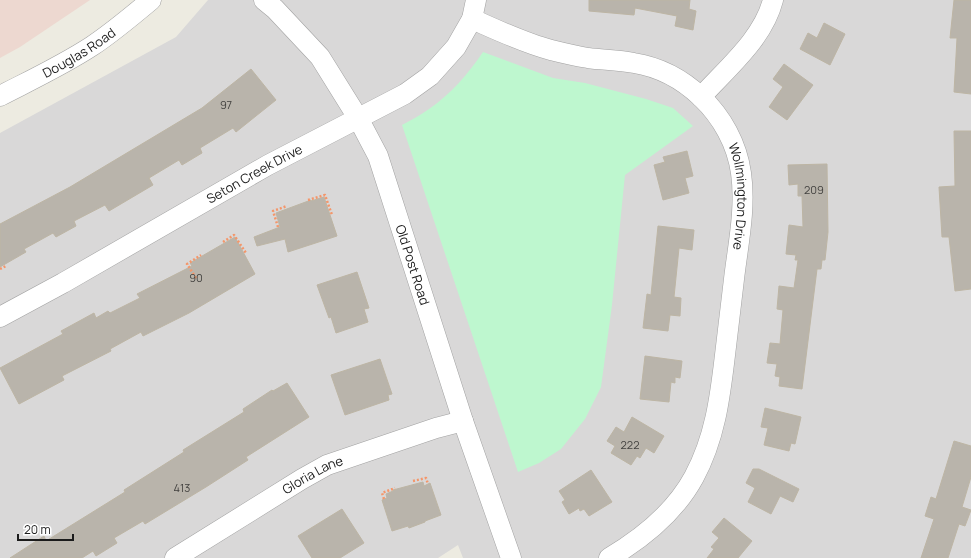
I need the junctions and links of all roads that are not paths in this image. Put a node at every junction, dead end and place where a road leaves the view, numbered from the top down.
1 (151, 0) edge
2 (264, 0) edge
3 (773, 0) edge
4 (474, 9) edge
5 (0, 96) edge
6 (701, 97) junction
7 (358, 118) junction
8 (0, 317) edge
9 (463, 421) junction
10 (176, 558) edge
11 (511, 558) edge
12 (610, 558) edge

1 - 5 street, Douglas Road
2 - 7 street, Old Post Road
3 - 6 street
4 - 6 street, Wollmington Drive
4 - 7 street, Seton Creek Drive
6 - 12 street, Wollmington Drive
7 - 8 street, Seton Creek Drive
7 - 9 street, Old Post Road
9 - 10 street, Gloria Lane
9 - 11 street, Old Post Road

